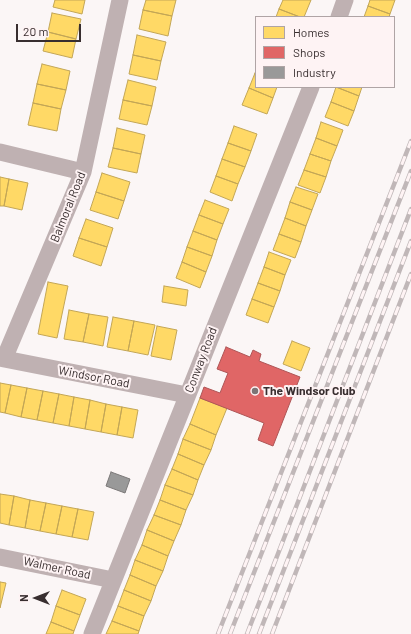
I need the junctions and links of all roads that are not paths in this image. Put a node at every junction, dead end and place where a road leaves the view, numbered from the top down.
1 (120, 0) edge
2 (345, 0) edge
3 (339, 16) edge
4 (310, 88) edge
5 (0, 152) edge
6 (83, 172) junction
7 (2, 359) edge
8 (188, 395) junction
9 (0, 557) edge
10 (113, 580) junction
11 (92, 634) edge

1 - 6 street, Balmoral Road
2 - 3 street
4 - 8 street, Conway Road
5 - 6 street
6 - 7 street, Balmoral Road
7 - 8 street, Windsor Road
8 - 10 street, Conway Road
9 - 10 street, Walmer Road
10 - 11 street, Conway Road

